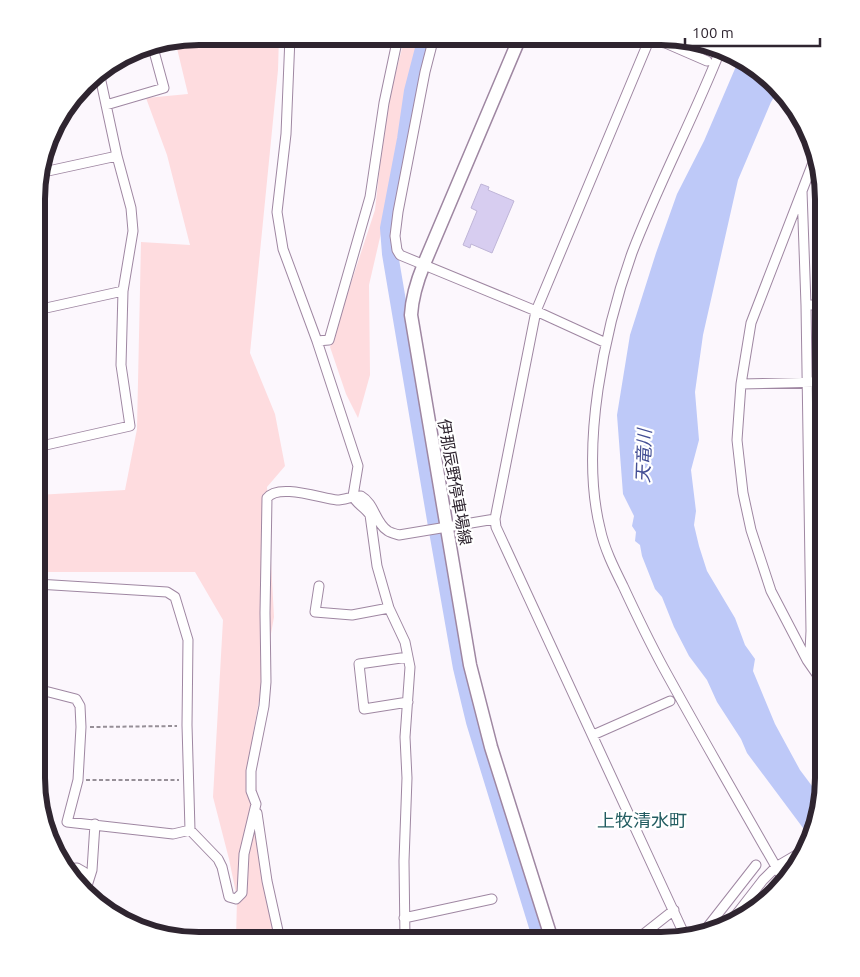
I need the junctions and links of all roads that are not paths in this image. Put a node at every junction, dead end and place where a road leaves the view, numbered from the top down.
1 (290, 45) edge
2 (396, 45) edge
3 (432, 45) edge
4 (517, 45) edge
5 (649, 45) edge
6 (671, 45) edge
7 (154, 52) edge
8 (718, 56) edge
9 (707, 60) dead end
10 (101, 80) edge
11 (106, 105) junction
12 (117, 156) junction
13 (811, 167) edge
14 (48, 170) edge
15 (802, 190) junction
16 (424, 264) junction
17 (123, 291) junction
18 (806, 305) junction
19 (815, 305) edge
20 (45, 308) edge
21 (536, 311) junction
22 (317, 340) junction
23 (606, 343) junction
24 (806, 382) junction
25 (815, 382) edge
26 (741, 384) junction
27 (45, 445) edge
28 (353, 496) junction
29 (495, 519) junction
30 (446, 527) junction
31 (45, 584) edge
32 (319, 586) dead end
33 (389, 608) junction
34 (811, 631) junction
35 (815, 631) edge
36 (408, 657) junction
37 (806, 660) junction
38 (815, 673) edge
39 (45, 691) edge
40 (670, 701) dead end
41 (408, 702) junction
42 (593, 735) junction
43 (256, 804) junction
44 (95, 824) junction
45 (190, 830) junction
46 (793, 857) edge
47 (756, 865) dead end
48 (779, 865) junction
49 (74, 868) edge
50 (782, 874) edge
51 (85, 882) edge
52 (87, 884) edge
53 (492, 899) dead end
54 (674, 910) junction
55 (740, 910) edge
56 (404, 918) junction
57 (710, 924) edge
58 (683, 930) edge
59 (278, 932) edge
60 (405, 932) edge
61 (549, 932) edge
62 (646, 932) edge

1 - 22 street
2 - 22 street
3 - 16 street
4 - 16 main road, 伊那辰野停車場線
5 - 21 street
6 - 9 street
7 - 11 street
8 - 23 street
10 - 11 street
11 - 12 street
12 - 14 street
12 - 17 street
13 - 15 street
15 - 18 street
15 - 26 street
16 - 21 street
16 - 30 main road, 伊那辰野停車場線
17 - 20 street
17 - 27 street
18 - 19 street
18 - 24 street
21 - 23 street
21 - 29 street
22 - 28 street
23 - 48 street
24 - 25 street
24 - 26 street
24 - 34 street
26 - 37 street
28 - 30 street
28 - 33 street
28 - 43 street
29 - 30 street
29 - 42 street
30 - 61 main road, 伊那辰野停車場線
31 - 45 street
32 - 33 street
33 - 36 street
34 - 35 street
34 - 37 street
36 - 41 street
36 - 41 street
37 - 38 street
39 - 44 street
40 - 42 street
41 - 56 street
42 - 54 street
43 - 45 street
43 - 59 street
44 - 45 street
44 - 52 street
46 - 48 street
47 - 57 street
48 - 50 street
48 - 55 street
49 - 51 street
53 - 56 street
54 - 58 street
54 - 62 street
56 - 60 street

